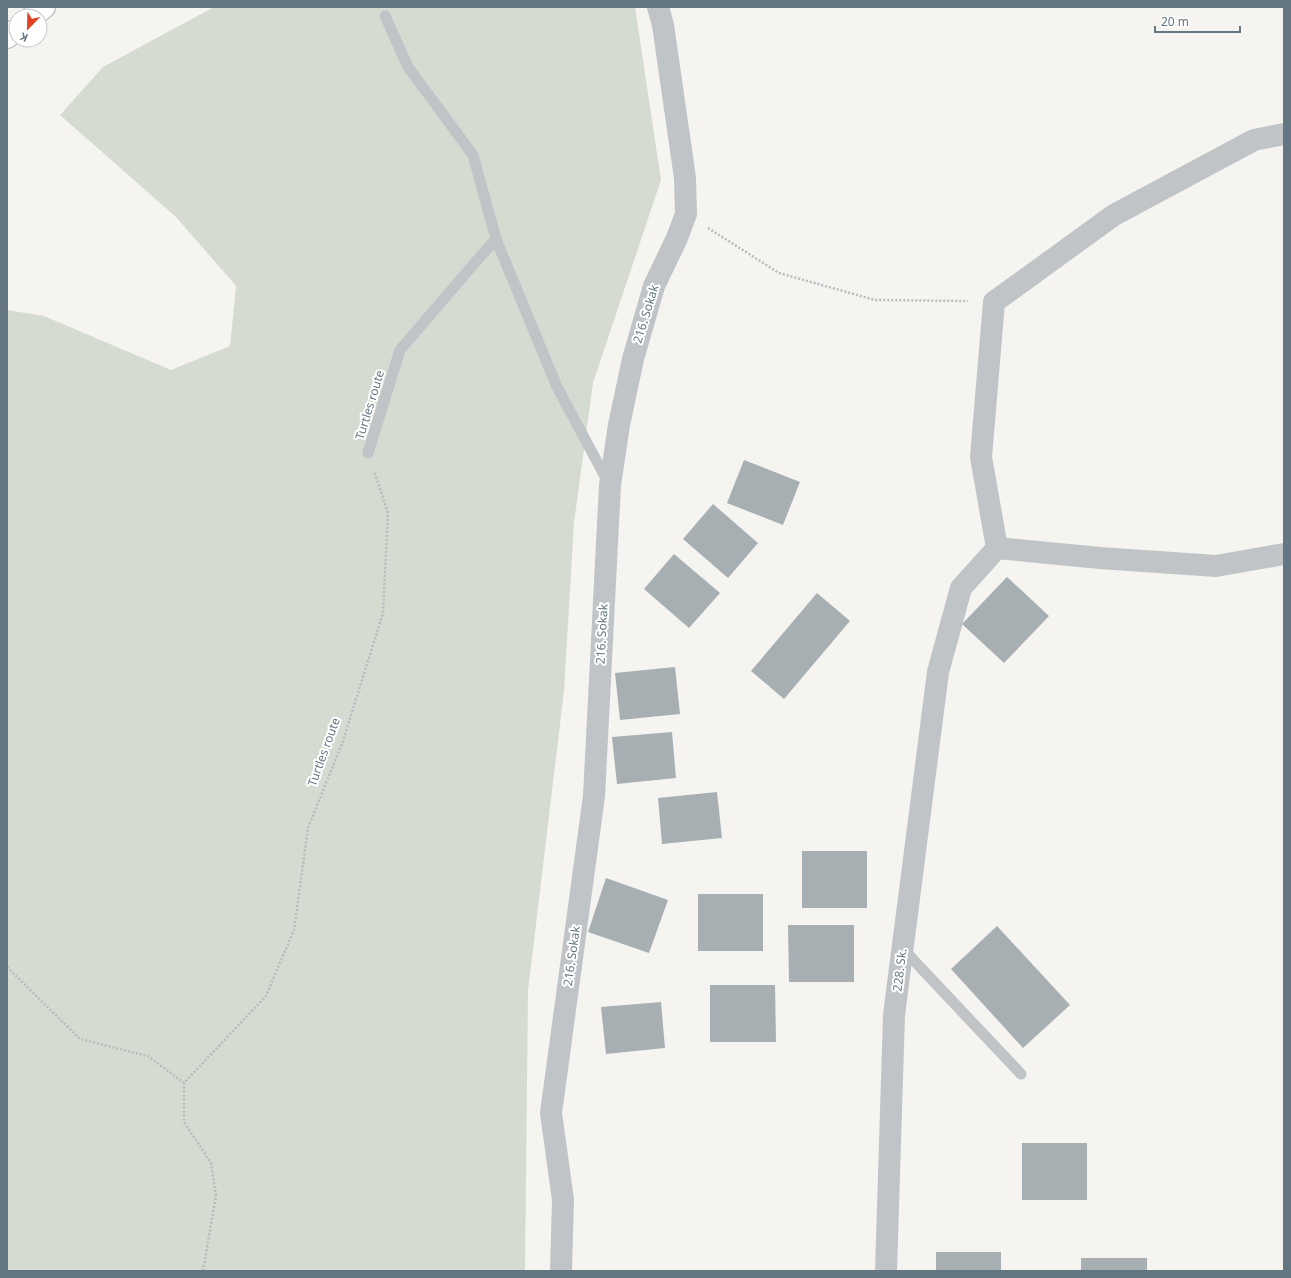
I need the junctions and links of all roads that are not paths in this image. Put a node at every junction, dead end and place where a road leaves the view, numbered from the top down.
1 (658, 7) edge
2 (385, 16) dead end
3 (1284, 134) edge
4 (496, 240) junction
5 (368, 453) road end
6 (610, 485) junction
7 (997, 548) junction
8 (1284, 554) edge
9 (902, 948) junction
10 (1021, 1074) dead end
11 (561, 1271) edge
12 (886, 1271) edge

1 - 6 street, 216. Sokak
2 - 4 lane
3 - 7 street
4 - 5 lane, Turtles route
4 - 6 lane
6 - 11 street, 216. Sokak
7 - 8 street
7 - 9 street, 228. Sk.
9 - 10 lane
9 - 12 street, 228. Sk.

